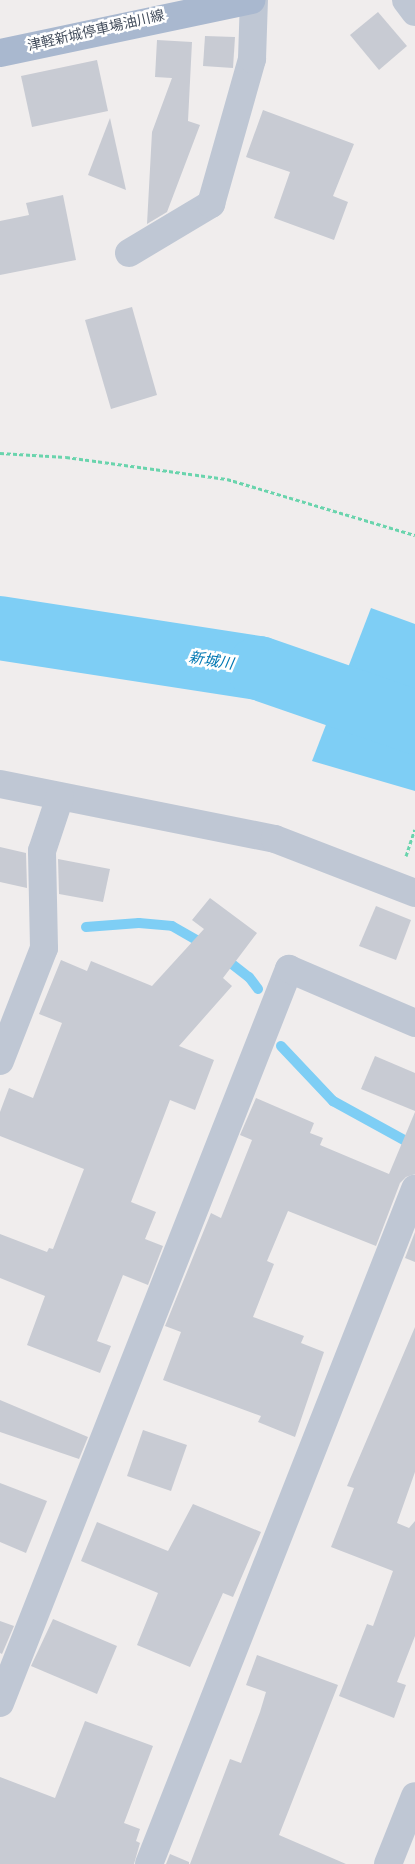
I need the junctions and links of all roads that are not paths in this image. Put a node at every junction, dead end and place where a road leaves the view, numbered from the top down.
1 (253, 0) edge
2 (406, 0) edge
3 (415, 12) edge
4 (0, 53) edge
5 (129, 253) dead end
6 (0, 784) edge
7 (60, 797) junction
8 (404, 882) edge
9 (415, 1023) edge
10 (0, 1060) edge
11 (415, 1189) edge
12 (0, 1703) edge
13 (415, 1796) edge
14 (149, 1864) edge
15 (388, 1864) edge

1 - 4 main road, 津軽新城停車場油川線
1 - 5 street
2 - 3 street
6 - 7 street
7 - 8 street
7 - 10 street
9 - 12 street
11 - 14 street
13 - 15 street

